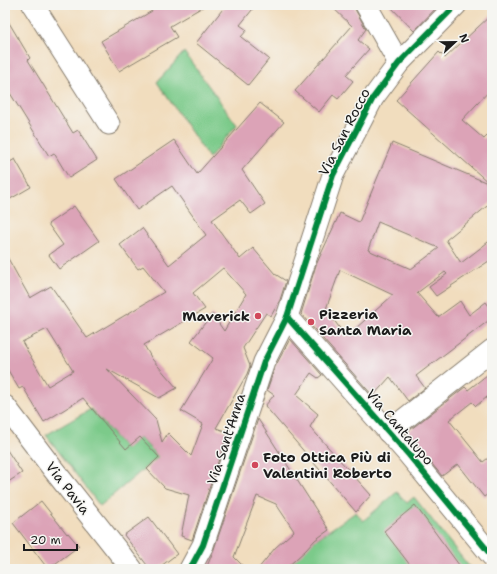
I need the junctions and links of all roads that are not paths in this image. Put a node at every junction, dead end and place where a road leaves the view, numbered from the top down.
1 (33, 5) edge
2 (366, 5) edge
3 (456, 5) edge
4 (399, 63) junction
5 (109, 124) dead end
6 (287, 317) junction
7 (492, 350) edge
8 (5, 406) edge
9 (388, 432) junction
10 (492, 556) edge
11 (132, 569) edge
12 (190, 569) edge

1 - 5 street
2 - 4 street
3 - 4 street, Via San Rocco
4 - 6 street, Via San Rocco
6 - 9 street, Via Cantalupo
6 - 12 street, Via Sant'Anna
7 - 9 street
8 - 11 street, Via Pavia
9 - 10 street, Via Cantalupo

